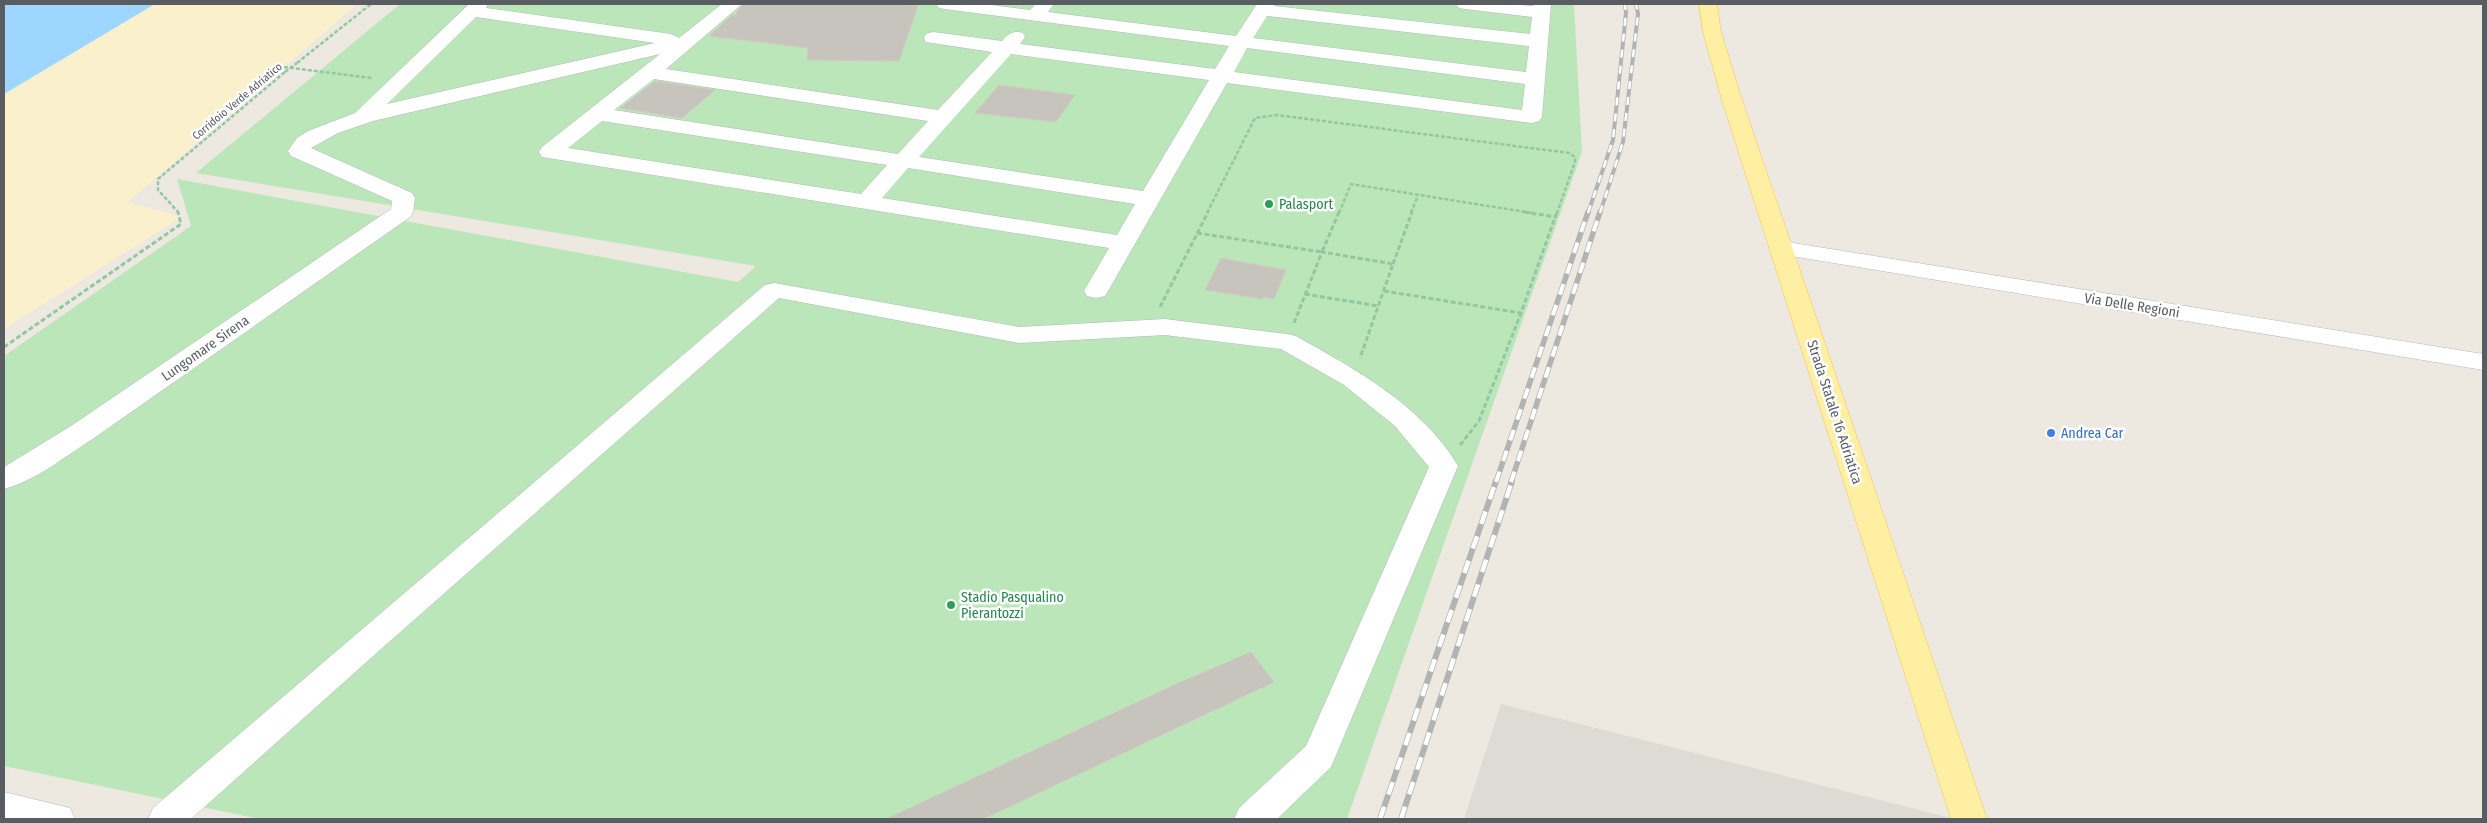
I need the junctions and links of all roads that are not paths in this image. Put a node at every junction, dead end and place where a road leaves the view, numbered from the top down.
1 (733, 4) edge
2 (945, 4) edge
3 (1465, 4) edge
4 (1708, 4) edge
5 (1264, 7) edge
6 (475, 8) edge
7 (1542, 8) edge
8 (1040, 10) edge
9 (933, 38) dead end
10 (687, 42) junction
11 (1242, 42) junction
12 (1539, 42) junction
13 (1006, 48) junction
14 (650, 72) junction
15 (1221, 77) junction
16 (1536, 79) junction
17 (597, 114) junction
18 (362, 117) junction
19 (942, 117) junction
20 (902, 161) junction
21 (1149, 199) junction
22 (866, 202) junction
23 (1124, 243) junction
24 (1781, 248) junction
25 (1096, 291) dead end
26 (2483, 362) edge
27 (4, 478) edge
28 (4, 808) edge
29 (57, 819) edge
30 (166, 819) edge
31 (1252, 819) edge
32 (1969, 819) edge

1 - 10 street
2 - 8 street
3 - 7 street
4 - 24 main road, Strada Statale 16 Adriatica
5 - 11 street
5 - 12 street
6 - 10 street
6 - 18 street
7 - 12 street
8 - 11 street
8 - 13 street
9 - 13 street
10 - 14 street
10 - 18 street
11 - 15 street
11 - 16 street
12 - 16 street
13 - 15 street
13 - 19 street
14 - 17 street
14 - 19 street
15 - 16 street
15 - 21 street
17 - 20 street
17 - 22 street
18 - 27 street, Lungomare Sirena
19 - 20 street
20 - 21 street
20 - 22 street
21 - 23 street
22 - 23 street
23 - 25 street
24 - 26 street, Via Delle Regioni
24 - 32 main road, Strada Statale 16 Adriatica
28 - 29 street
30 - 31 street

